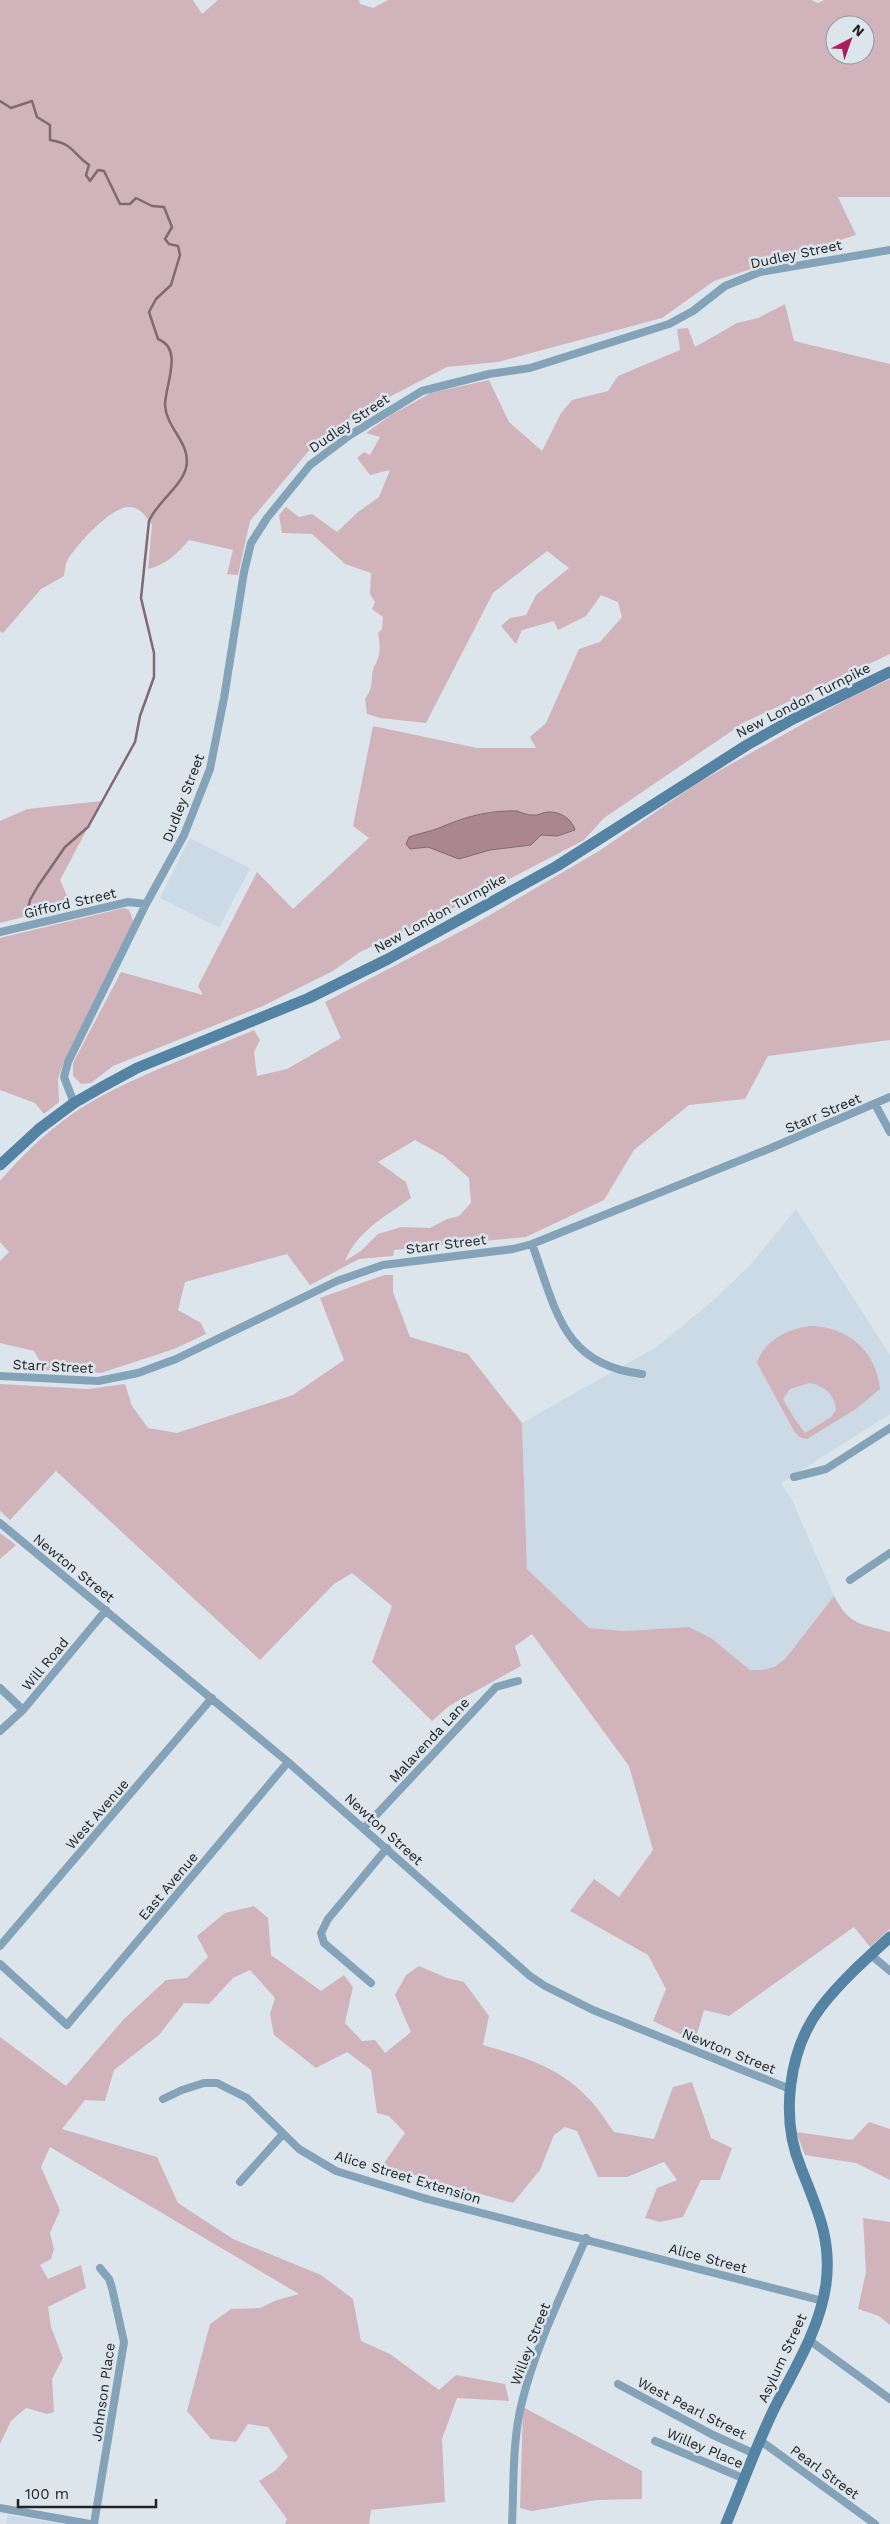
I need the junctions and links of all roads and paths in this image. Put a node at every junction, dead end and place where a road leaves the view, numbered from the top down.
1 (890, 250) edge
2 (890, 672) edge
3 (146, 904) junction
4 (0, 932) edge
5 (890, 1097) edge
6 (74, 1103) junction
7 (875, 1104) junction
8 (890, 1132) edge
9 (0, 1165) edge
10 (532, 1244) junction
11 (642, 1374) dead end
12 (0, 1376) edge
13 (890, 1428) edge
14 (794, 1477) dead end
15 (0, 1523) edge
16 (890, 1554) edge
17 (850, 1580) dead end
18 (106, 1610) junction
19 (518, 1681) dead end
20 (0, 1688) edge
21 (212, 1698) junction
22 (23, 1710) junction
23 (0, 1731) edge
24 (288, 1762) junction
25 (364, 1828) junction
26 (387, 1848) junction
27 (890, 1937) edge
28 (0, 1946) edge
29 (871, 1955) junction
30 (0, 1964) edge
31 (890, 1971) edge
32 (371, 1983) dead end
33 (790, 2089) junction
34 (163, 2100) dead end
35 (283, 2134) junction
36 (240, 2182) dead end
37 (586, 2238) junction
38 (100, 2268) dead end
39 (823, 2301) junction
40 (809, 2340) junction
41 (618, 2384) dead end
42 (890, 2399) edge
43 (655, 2441) dead end
44 (761, 2441) junction
45 (756, 2454) junction
46 (745, 2479) junction
47 (0, 2508) edge
48 (90, 2524) edge
49 (94, 2524) edge
50 (512, 2524) edge
51 (726, 2524) edge
52 (876, 2524) edge

1 - 3 street, Dudley Street
2 - 6 main road, New London Turnpike
3 - 4 street, Gifford Street
3 - 6 street, Dudley Street
5 - 7 street, Starr Street
6 - 9 main road, New London Turnpike
7 - 8 street
7 - 10 street, Starr Street
10 - 11 street
10 - 12 street, Starr Street
13 - 14 street
15 - 18 street, Newton Street
16 - 17 street
18 - 21 street, Newton Street
18 - 22 street, Will Road
19 - 25 street, Malavenda Lane
20 - 22 street
21 - 24 street, Newton Street
21 - 28 street, West Avenue
22 - 23 street, Will Road
24 - 25 street, Newton Street
24 - 30 street, East Avenue
25 - 26 street, Newton Street
26 - 32 street
26 - 33 street, Newton Street
27 - 29 main road, Asylum Street
29 - 31 street
29 - 33 main road, Asylum Street
33 - 39 main road, Asylum Street
34 - 35 street, Alice Street Extension
35 - 36 street
35 - 37 street, Alice Street Extension
37 - 39 street, Alice Street
37 - 50 street, Willey Street
38 - 49 street, Johnson Place
39 - 40 main road, Asylum Street
40 - 42 street
40 - 44 main road, Asylum Street
41 - 45 street, West Pearl Street
43 - 46 street, Willey Place
44 - 45 main road, Asylum Street
44 - 52 street, Pearl Street
45 - 46 main road, Asylum Street
46 - 51 main road, Asylum Street
47 - 48 street

